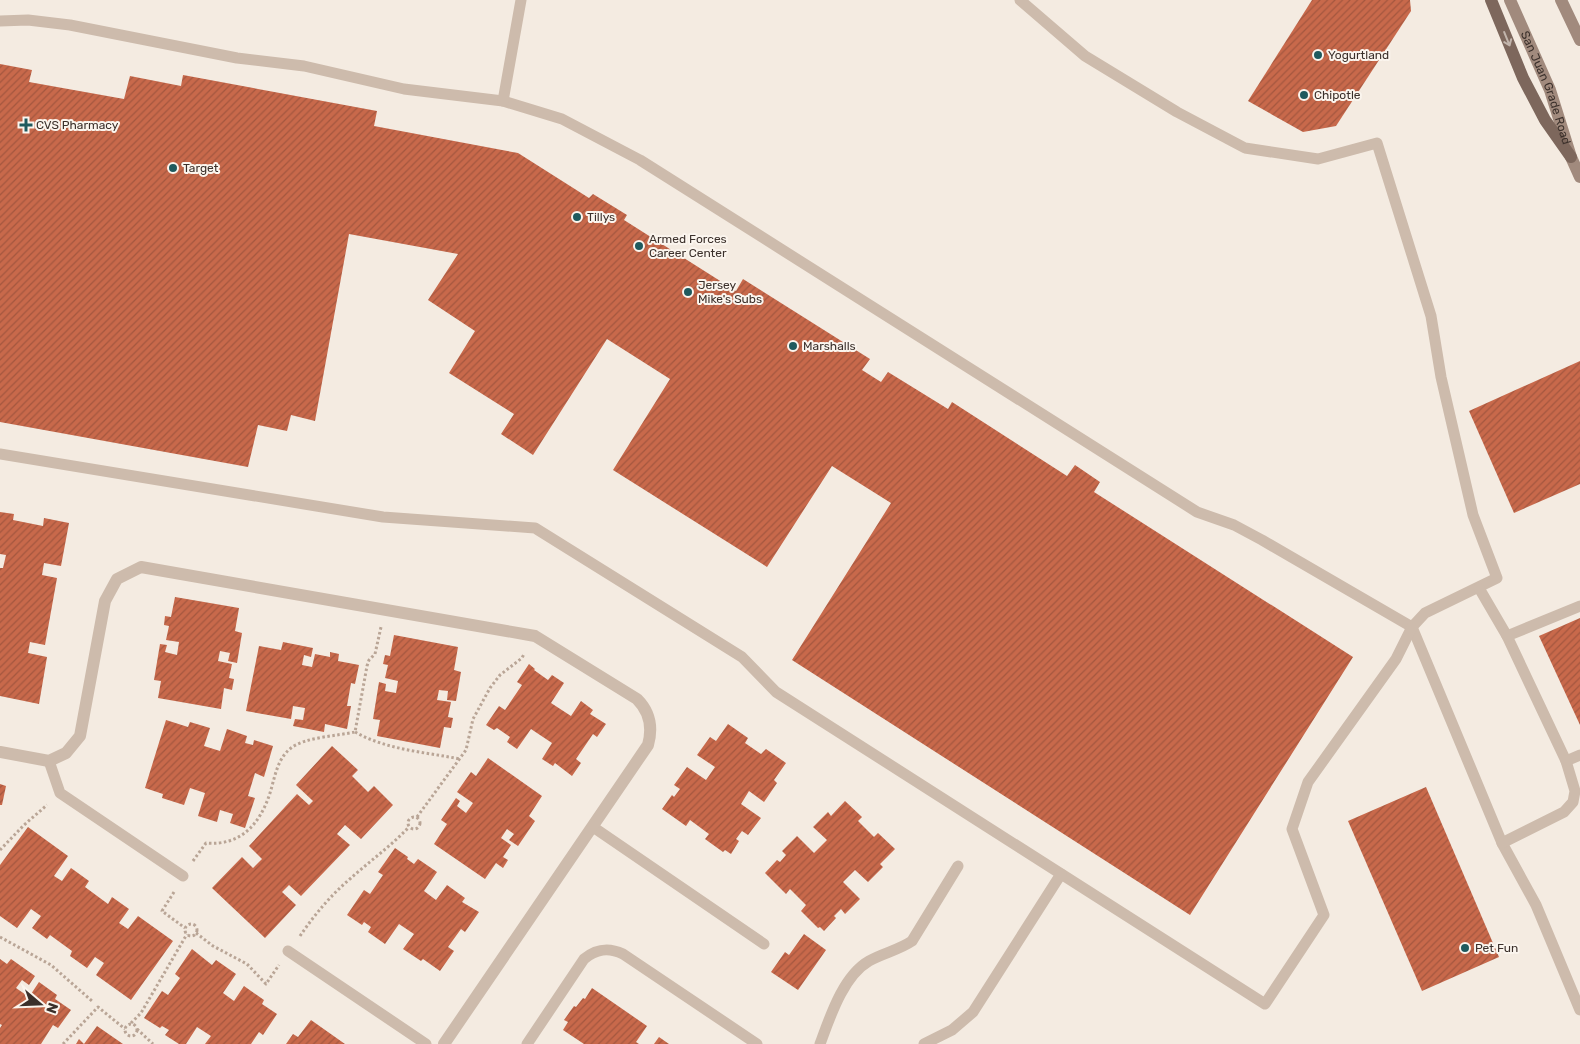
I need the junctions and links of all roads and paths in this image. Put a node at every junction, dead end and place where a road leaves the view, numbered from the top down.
1 (521, 0) edge
2 (1020, 0) edge
3 (1491, 0) edge
4 (1510, 0) edge
5 (1561, 0) edge
6 (1576, 19) edge
7 (0, 20) edge
8 (1580, 40) edge
9 (503, 101) junction
10 (1571, 157) junction
11 (1580, 177) edge
12 (0, 454) edge
13 (1479, 588) junction
14 (1580, 606) edge
15 (385, 610) junction
16 (1412, 627) junction
17 (534, 636) junction
18 (1507, 636) junction
19 (355, 732) junction
20 (0, 752) edge
21 (1580, 755) edge
22 (460, 759) junction
23 (49, 761) junction
24 (1566, 761) junction
25 (60, 793) junction
26 (1576, 803) edge
27 (416, 817) junction
28 (593, 827) junction
29 (409, 828) junction
30 (1502, 843) junction
31 (0, 850) edge
32 (958, 866) dead end
33 (1061, 874) junction
34 (184, 876) junction
35 (185, 928) junction
36 (196, 933) junction
37 (187, 934) junction
38 (0, 937) edge
39 (764, 944) dead end
40 (288, 950) junction
41 (92, 1001) dead end
42 (1580, 1010) edge
43 (131, 1023) junction
44 (125, 1029) junction
45 (137, 1029) junction
46 (63, 1044) edge
47 (153, 1044) edge
48 (426, 1044) edge
49 (444, 1044) edge
50 (526, 1044) edge
51 (757, 1044) edge
52 (820, 1044) edge
53 (924, 1044) edge

1 - 9 lane
2 - 13 lane
3 -> 10 main road
4 - 10 main road, San Juan Grade Road
5 - 6 main road
6 - 8 main road
7 - 9 lane
9 - 16 lane
10 - 11 main road, San Juan Grade Road
12 - 33 lane
13 - 16 lane
13 - 18 lane
14 - 18 lane
15 - 17 street
15 - 19 path
15 - 23 street
16 - 30 lane
16 - 33 lane
17 - 22 path
17 - 28 street
18 - 24 lane
19 - 22 path
19 - 34 path
20 - 23 street
21 - 24 lane
22 - 27 path
23 - 25 lane
24 - 26 lane
25 - 31 path
25 - 34 lane
26 - 30 lane
27 - 29 path
27 - 29 path
28 - 39 lane
28 - 49 street
29 - 40 path
30 - 42 lane
32 - 52 lane
33 - 53 lane
34 - 35 path
35 - 36 path
35 - 37 path
36 - 37 path
36 - 40 path
37 - 43 path
38 - 41 path
40 - 48 lane
43 - 44 path
43 - 45 path
44 - 45 path
44 - 46 path
45 - 47 path
50 - 51 lane

